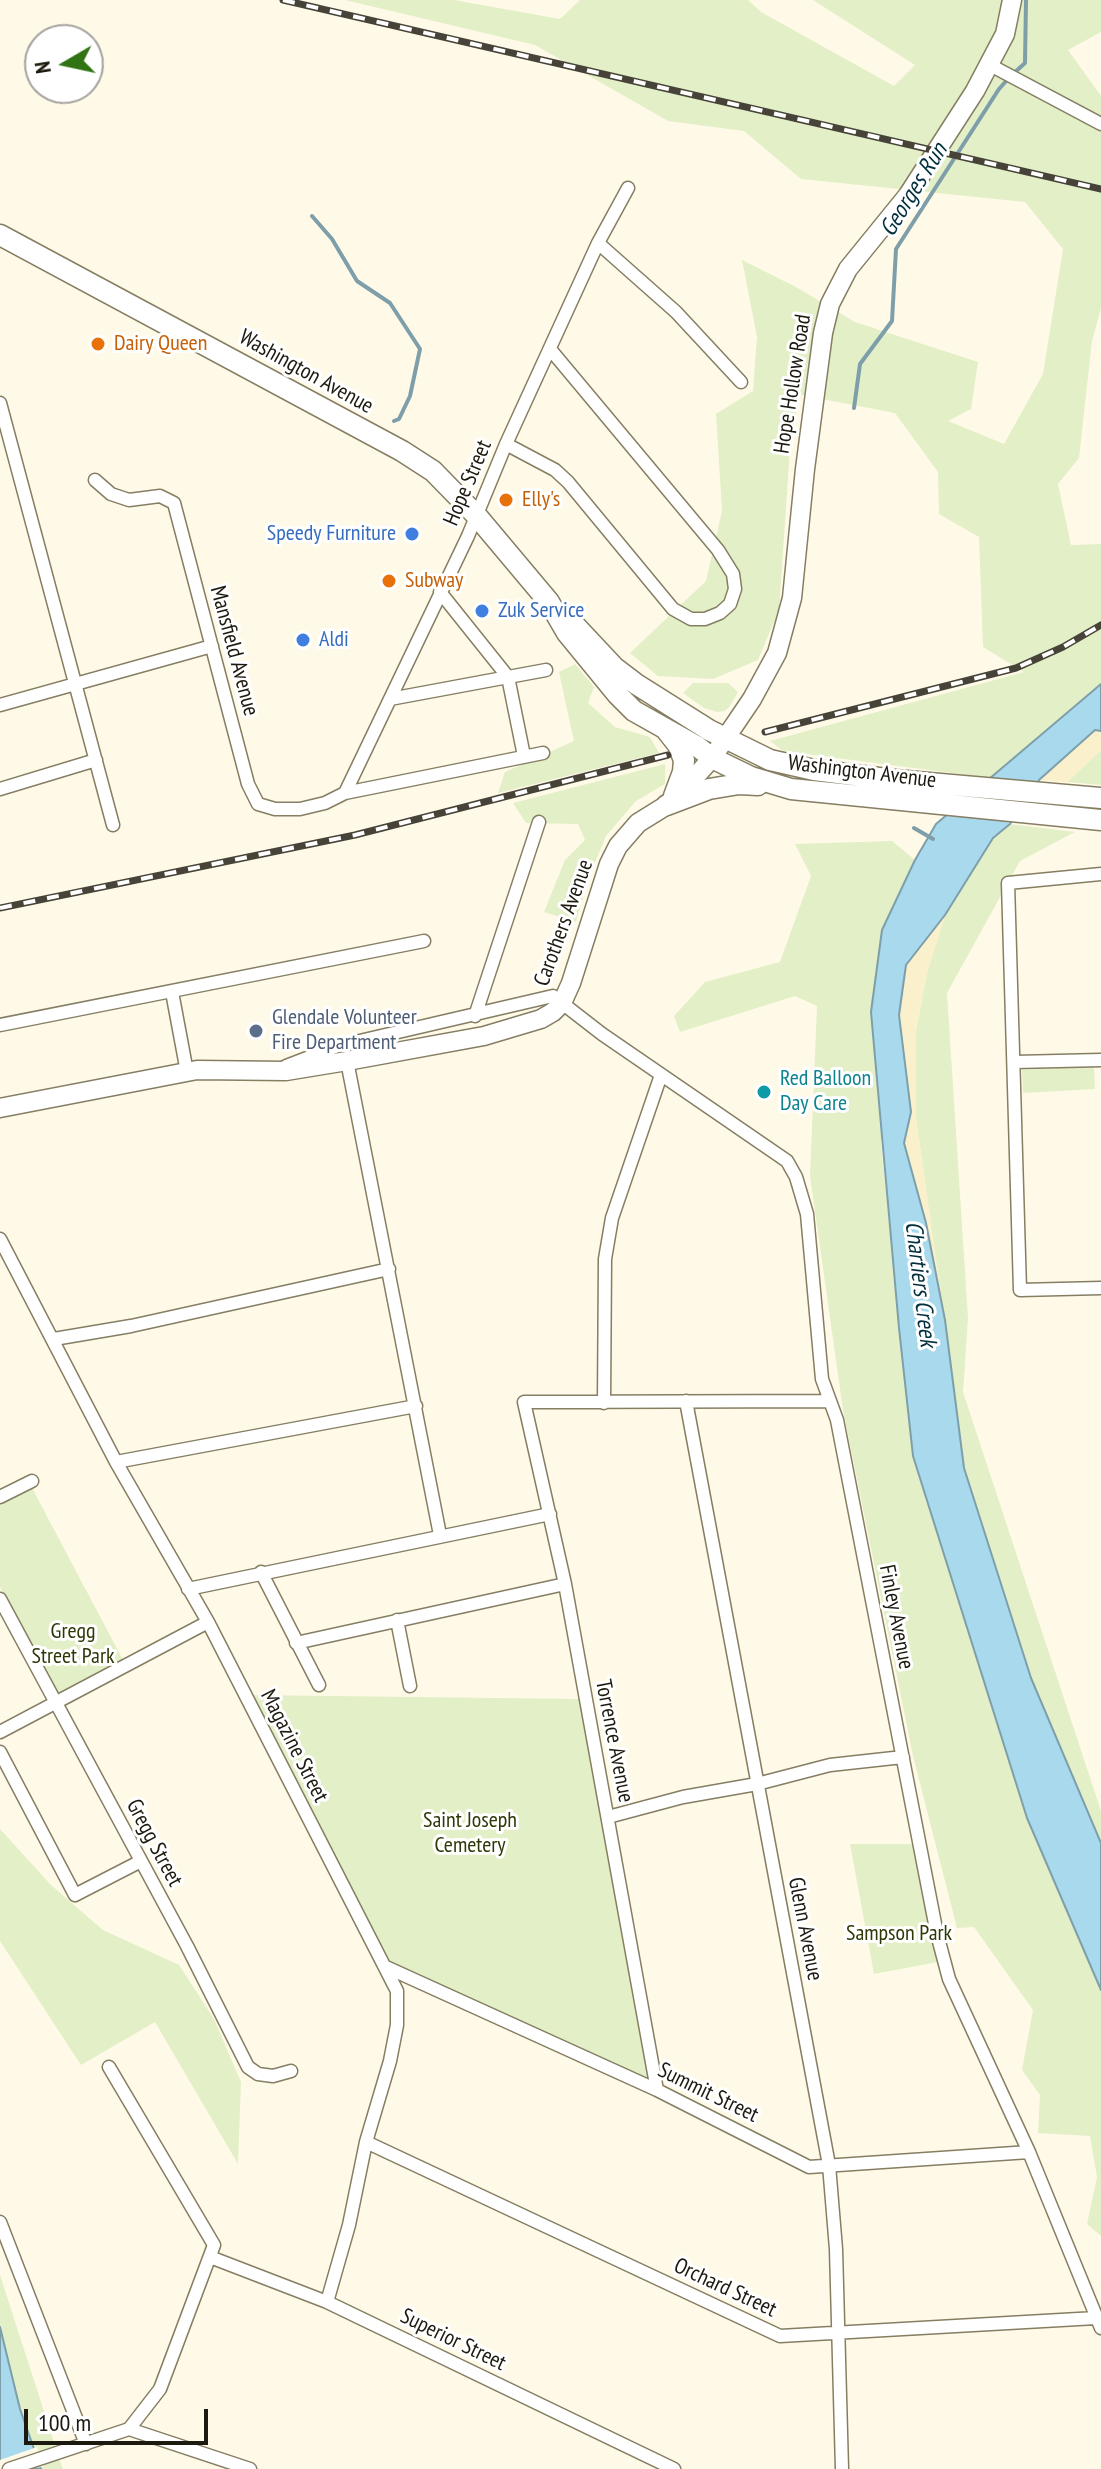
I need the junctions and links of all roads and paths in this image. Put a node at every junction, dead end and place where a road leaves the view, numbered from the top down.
1 (1012, 0) edge
2 (996, 68) junction
3 (1101, 124) edge
4 (628, 188) dead end
5 (0, 235) edge
6 (598, 243) junction
7 (550, 349) junction
8 (741, 382) dead end
9 (0, 403) edge
10 (506, 444) junction
11 (95, 480) dead end
12 (476, 515) junction
13 (440, 592) junction
14 (549, 602) junction
15 (212, 646) junction
16 (546, 670) dead end
17 (508, 677) junction
18 (76, 683) junction
19 (390, 699) junction
20 (0, 705) edge
21 (665, 728) junction
22 (726, 739) junction
23 (543, 753) dead end
24 (524, 756) junction
25 (712, 758) junction
26 (96, 760) junction
27 (770, 784) junction
28 (0, 789) edge
29 (345, 793) junction
30 (1101, 798) edge
31 (671, 800) junction
32 (1099, 820) edge
33 (539, 822) dead end
34 (113, 825) dead end
35 (1096, 874) edge
36 (424, 941) dead end
37 (172, 992) junction
38 (562, 1003) junction
39 (475, 1016) junction
40 (0, 1025) edge
41 (1101, 1060) edge
42 (347, 1061) junction
43 (1015, 1062) junction
44 (276, 1071) junction
45 (187, 1072) junction
46 (661, 1075) junction
47 (0, 1108) edge
48 (2, 1250) edge
49 (389, 1269) junction
50 (1101, 1288) edge
51 (54, 1339) junction
52 (686, 1401) junction
53 (830, 1401) junction
54 (604, 1403) junction
55 (416, 1406) junction
56 (116, 1462) junction
57 (32, 1481) dead end
58 (0, 1497) edge
59 (550, 1514) junction
60 (440, 1535) junction
61 (261, 1572) junction
62 (565, 1584) junction
63 (188, 1589) junction
64 (0, 1599) edge
65 (397, 1620) junction
66 (208, 1622) junction
67 (296, 1643) junction
68 (319, 1685) dead end
69 (410, 1686) dead end
70 (55, 1703) junction
71 (0, 1732) edge
72 (0, 1752) edge
73 (903, 1757) junction
74 (757, 1784) junction
75 (608, 1817) junction
76 (141, 1861) junction
77 (386, 1967) junction
78 (109, 2067) dead end
79 (291, 2071) dead end
80 (657, 2090) junction
81 (366, 2142) junction
82 (1029, 2152) junction
83 (829, 2165) junction
84 (0, 2222) edge
85 (210, 2257) junction
86 (327, 2302) junction
87 (1099, 2323) edge
88 (839, 2334) junction
89 (129, 2429) junction
90 (86, 2444) junction
91 (9, 2469) edge
92 (250, 2469) edge
93 (674, 2469) edge
94 (842, 2469) edge

1 - 2 street, Hope Hollow Road
2 - 3 street
2 - 22 street, Hope Hollow Road
4 - 6 street, Hope Street
5 - 12 main road, Washington Avenue
6 - 7 street, Hope Street
6 - 8 street
7 - 10 street, Hope Street
7 - 10 street
9 - 18 street
10 - 12 street, Hope Street
11 - 15 street, Mansfield Avenue
12 - 13 street, Hope Street
12 - 14 main road, Washington Avenue
13 - 17 street
13 - 19 street, Hope Street
14 - 21 main road, Washington Avenue
14 - 22 main road, Washington Avenue
15 - 18 street
15 - 29 street, Mansfield Avenue
16 - 17 street
17 - 19 street
17 - 24 street
18 - 20 street
18 - 26 street
19 - 29 street, Hope Street
21 - 25 main road, Washington Avenue
21 - 31 main road
22 - 25 street, Hope Hollow Road
22 - 30 main road, Washington Avenue
23 - 24 street
24 - 29 street
25 - 27 main road, Washington Avenue
25 - 31 street, Carothers Avenue
26 - 28 street
26 - 34 street
27 - 31 main road
27 - 32 main road, Washington Avenue
31 - 38 street, Carothers Avenue
33 - 39 street
35 - 43 street
36 - 37 street
37 - 40 street
37 - 45 street
38 - 39 street
38 - 42 street, Carothers Avenue
38 - 46 street, Finley Avenue
39 - 44 street
41 - 43 street
42 - 44 street, Carothers Avenue
42 - 49 street
43 - 50 street
44 - 45 street, Carothers Avenue
45 - 47 street, Carothers Avenue
46 - 53 street, Finley Avenue
46 - 54 street
48 - 51 street, Magazine Street
49 - 51 street
49 - 55 street
51 - 56 street, Magazine Street
52 - 53 street
52 - 54 street
52 - 74 street, Glenn Avenue
53 - 73 street, Finley Avenue
54 - 59 street, Torrence Avenue
55 - 56 street
55 - 60 street
56 - 63 street, Magazine Street
57 - 58 street
59 - 60 street
59 - 62 street, Torrence Avenue
60 - 61 street
61 - 63 street
61 - 67 street
62 - 65 street
62 - 75 street, Torrence Avenue
63 - 66 street, Magazine Street
64 - 70 street, Gregg Street
65 - 67 street
65 - 69 street
66 - 70 street
66 - 77 street, Magazine Street
67 - 68 street
70 - 71 street
70 - 76 street, Gregg Street
72 - 76 street
73 - 74 street
73 - 82 street, Finley Avenue
74 - 75 street
74 - 83 street, Glenn Avenue
75 - 80 street, Torrence Avenue
76 - 79 street, Gregg Street
77 - 80 street, Summit Street
77 - 81 street, Magazine Street
78 - 85 street
80 - 83 street, Summit Street
81 - 86 street, Magazine Street
81 - 88 street, Orchard Street
82 - 83 street, Summit Street
82 - 87 street, Finley Avenue
83 - 88 street, Glenn Avenue
84 - 90 street
85 - 86 street, Superior Street
85 - 89 street
86 - 93 street, Superior Street
87 - 88 street, Orchard Street
88 - 94 street, Glenn Avenue
89 - 90 street
89 - 92 street
90 - 91 street

